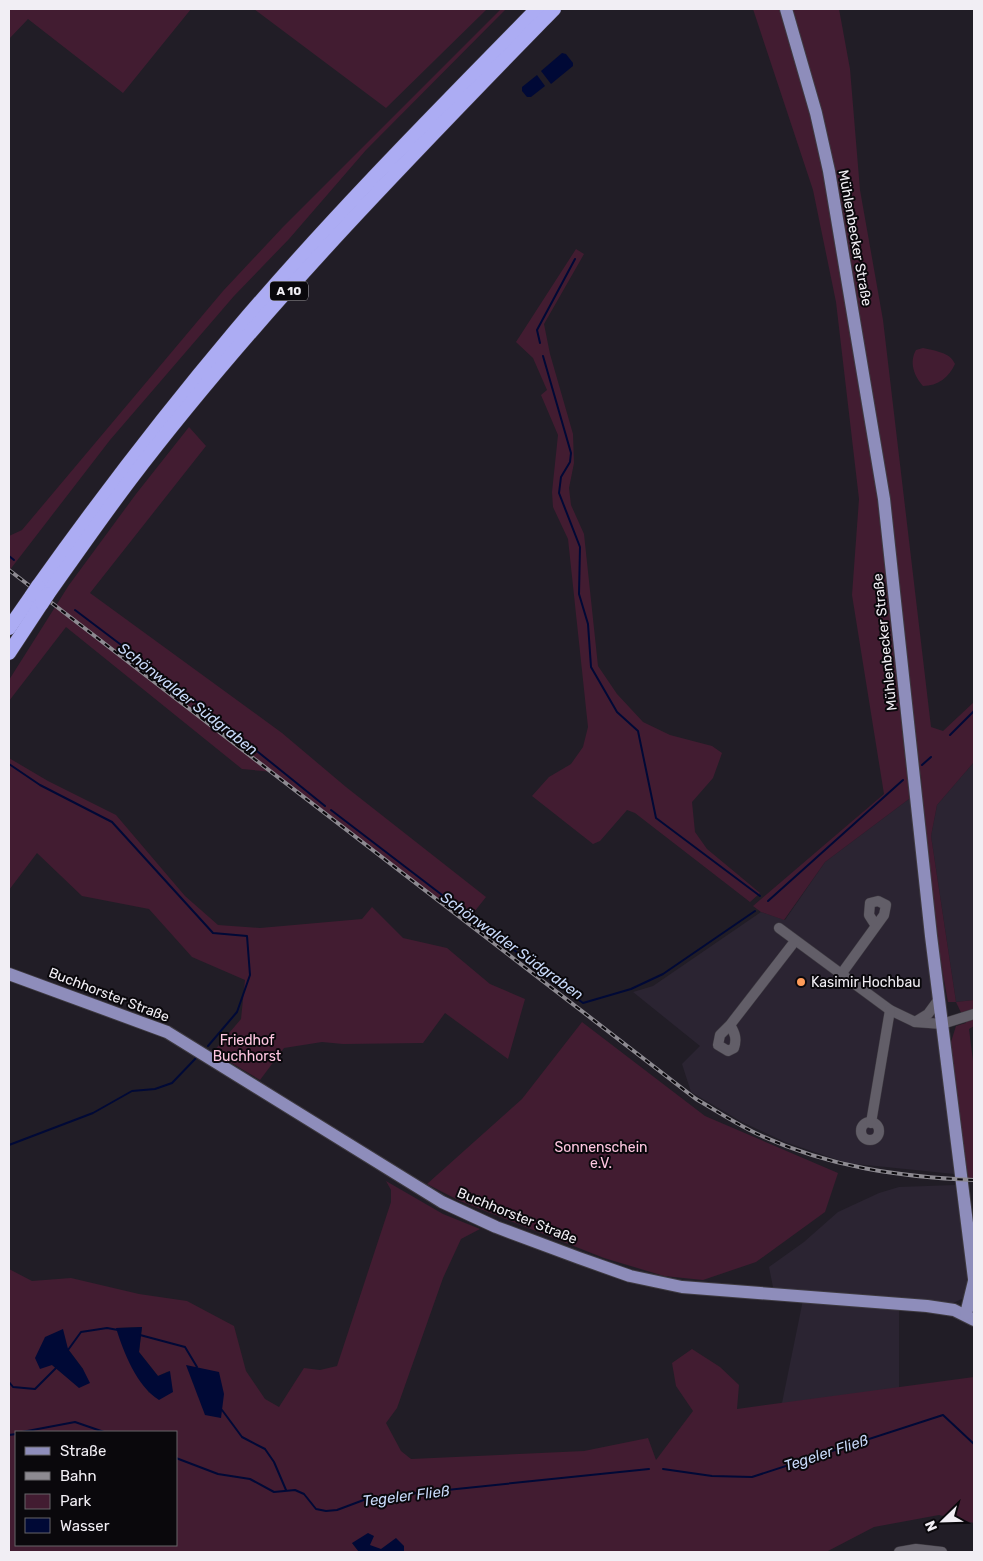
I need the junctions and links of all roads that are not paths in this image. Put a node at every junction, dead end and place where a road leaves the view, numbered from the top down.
1 (537, 9) edge
2 (554, 9) edge
3 (786, 9) edge
4 (40, 594) junction
5 (9, 628) edge
6 (9, 653) edge
7 (876, 926) dead end
8 (779, 928) dead end
9 (795, 941) junction
10 (842, 973) junction
11 (9, 974) edge
12 (939, 999) junction
13 (890, 1010) junction
14 (974, 1014) edge
15 (915, 1022) junction
16 (942, 1024) junction
17 (730, 1025) dead end
18 (871, 1123) dead end
19 (969, 1201) edge
20 (974, 1280) edge
21 (970, 1317) edge
22 (899, 1552) edge
23 (942, 1552) edge

1 - 4 highway, A 10
2 - 4 highway, A 10
3 - 12 main road, Mühlenbecker Straße
4 - 5 highway, A 10
4 - 6 highway, A 10
7 - 10 street
8 - 9 street
9 - 10 street
9 - 17 street
10 - 13 street
11 - 21 main road, Buchhorster Straße
12 - 15 street
12 - 16 main road, Mühlenbecker Straße
13 - 15 street
13 - 18 street
14 - 16 street
15 - 16 street
16 - 19 main road, Mühlenbecker Straße
19 - 20 main road, Mühlenbecker Straße
20 - 21 main road, Mühlenbecker Straße
22 - 23 street

